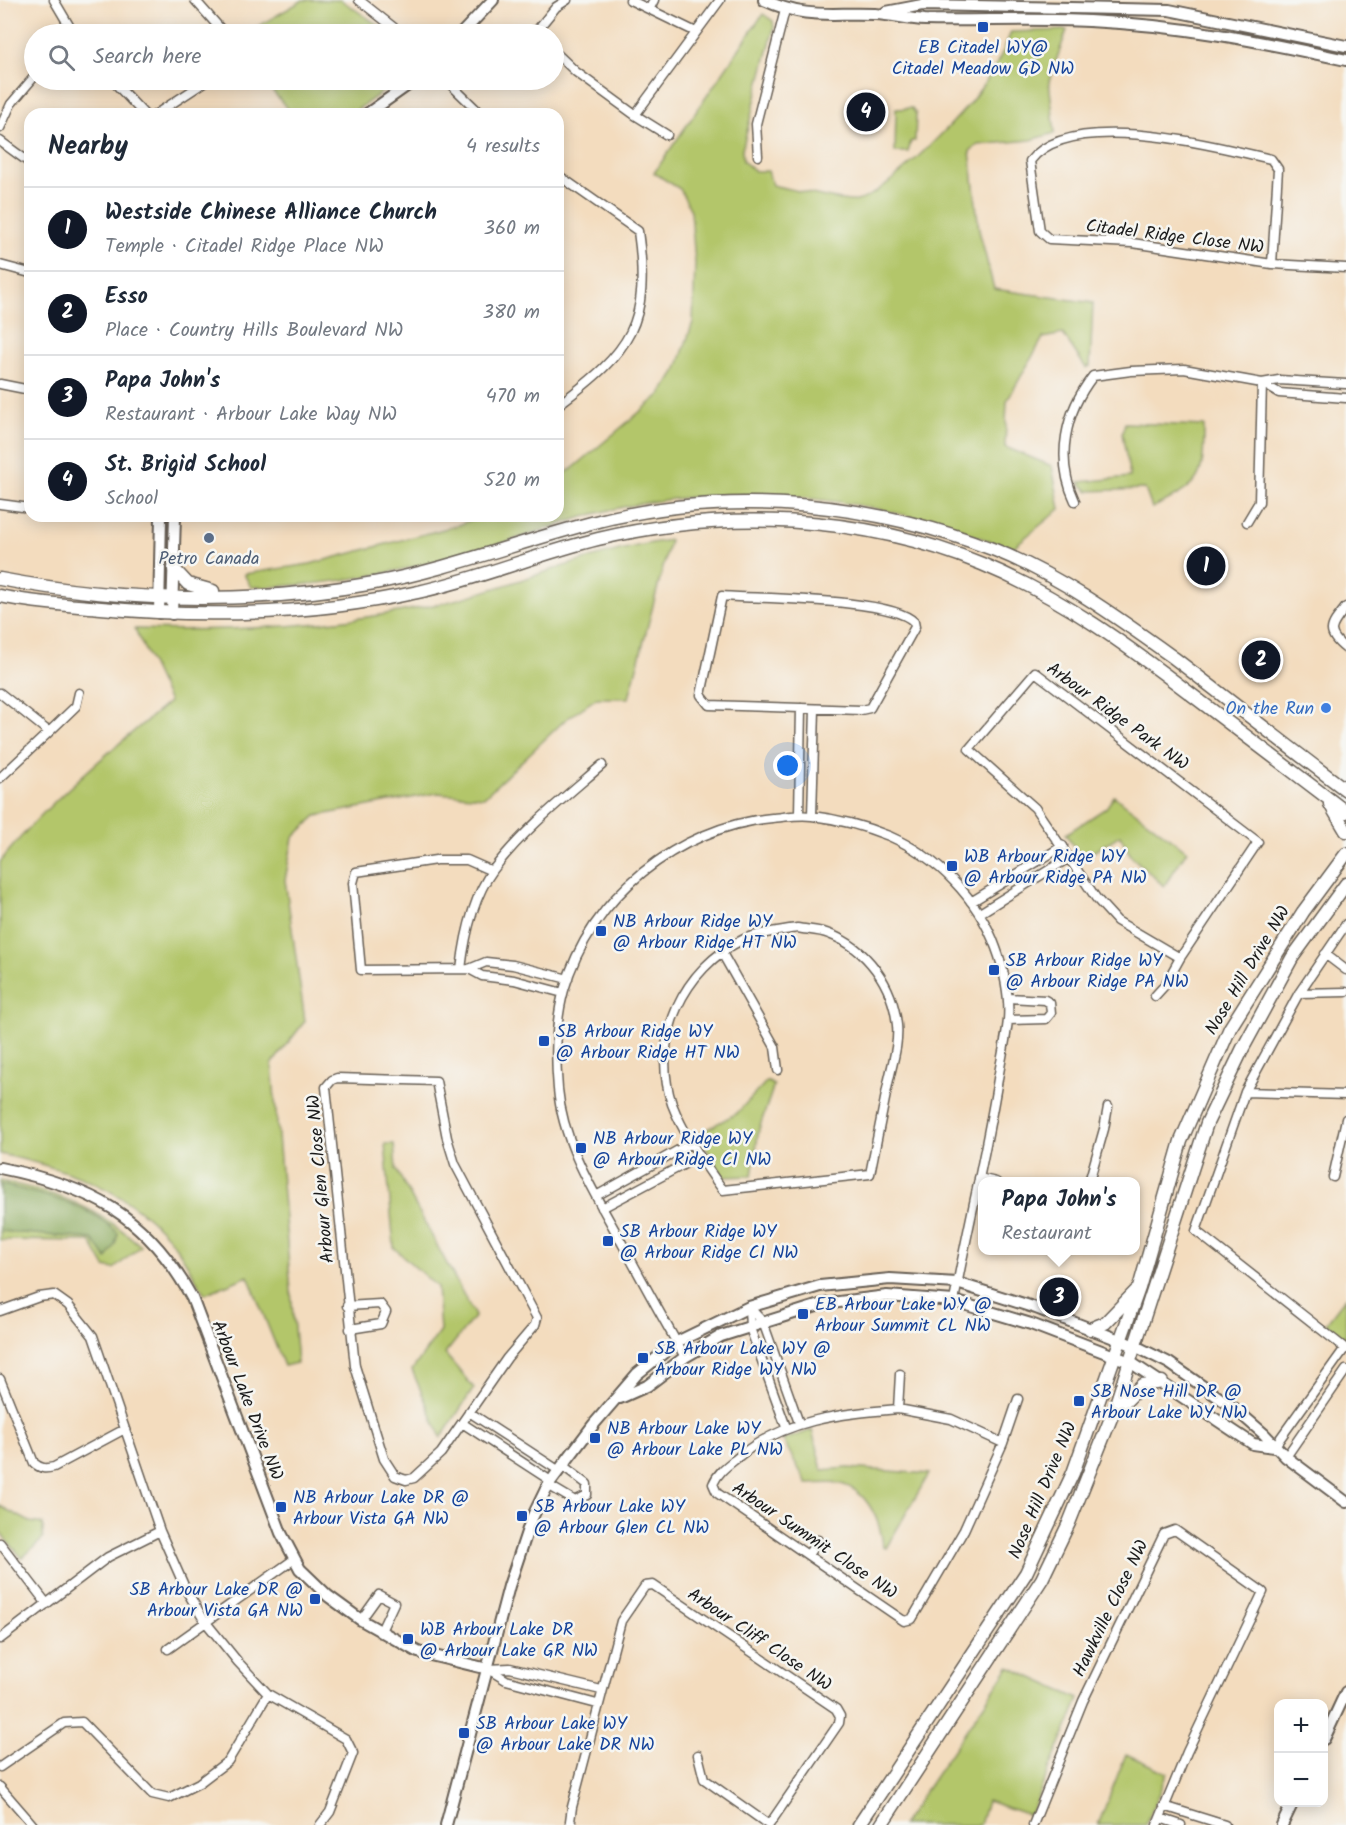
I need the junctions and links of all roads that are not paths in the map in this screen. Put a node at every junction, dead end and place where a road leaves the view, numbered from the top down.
1 (54, 0) edge
2 (195, 0) edge
3 (359, 0) edge
4 (493, 0) edge
5 (567, 0) edge
6 (720, 0) edge
7 (764, 0) edge
8 (636, 1) edge
9 (995, 3) edge
10 (652, 4) edge
11 (1086, 6) junction
12 (785, 10) junction
13 (874, 14) junction
14 (996, 21) junction
15 (1086, 21) junction
16 (68, 24) edge
17 (216, 24) edge
18 (389, 24) edge
19 (470, 24) edge
20 (543, 24) edge
21 (1242, 24) junction
22 (696, 32) junction
23 (1239, 37) junction
24 (1346, 46) edge
25 (1346, 60) edge
26 (564, 61) edge
27 (24, 89) edge
28 (121, 90) edge
29 (193, 90) edge
30 (401, 90) edge
31 (456, 90) edge
32 (138, 108) edge
33 (165, 108) edge
34 (375, 108) edge
35 (475, 108) edge
36 (636, 115) junction
37 (0, 128) edge
38 (668, 135) dead end
39 (0, 141) edge
40 (758, 156) dead end
41 (24, 159) edge
42 (564, 179) edge
43 (1272, 264) junction
44 (0, 265) edge
45 (1346, 268) edge
46 (24, 271) edge
47 (1263, 383) junction
48 (0, 384) edge
49 (1346, 384) edge
50 (24, 389) edge
51 (1346, 398) edge
52 (564, 401) edge
53 (1075, 501) dead end
54 (0, 504) edge
55 (24, 507) edge
56 (161, 522) edge
57 (175, 522) edge
58 (1247, 522) dead end
59 (174, 569) junction
60 (0, 579) edge
61 (159, 595) junction
62 (0, 596) edge
63 (173, 596) junction
64 (234, 597) junction
65 (1346, 607) edge
66 (159, 613) junction
67 (172, 614) junction
68 (1346, 649) edge
69 (0, 693) edge
70 (79, 693) dead end
71 (801, 708) junction
72 (815, 709) junction
73 (49, 732) junction
74 (602, 765) dead end
75 (0, 778) edge
76 (1346, 790) edge
77 (1327, 798) junction
78 (1346, 812) edge
79 (799, 815) junction
80 (812, 816) junction
81 (1346, 831) edge
82 (1063, 846) junction
83 (1346, 854) edge
84 (1071, 857) junction
85 (492, 871) junction
86 (1346, 884) edge
87 (971, 902) junction
88 (980, 913) junction
89 (1346, 924) edge
90 (722, 953) junction
91 (1325, 954) junction
92 (1180, 958) junction
93 (465, 969) junction
94 (1346, 970) edge
95 (568, 979) junction
96 (1346, 992) edge
97 (563, 993) junction
98 (1299, 993) junction
99 (1155, 996) dead end
100 (1008, 998) junction
101 (1008, 1020) junction
102 (778, 1070) dead end
103 (1245, 1092) junction
104 (1346, 1095) edge
105 (1108, 1107) dead end
106 (1346, 1119) edge
107 (691, 1143) junction
108 (698, 1157) junction
109 (0, 1168) edge
110 (979, 1177) edge
111 (1090, 1177) edge
112 (1333, 1177) dead end
113 (978, 1183) edge
114 (596, 1196) junction
115 (602, 1208) junction
116 (957, 1283) junction
117 (1139, 1288) junction
118 (954, 1301) junction
119 (347, 1306) junction
120 (749, 1307) junction
121 (1036, 1308) junction
122 (0, 1311) edge
123 (763, 1322) junction
124 (1031, 1324) junction
125 (750, 1328) junction
126 (350, 1329) junction
127 (1090, 1329) junction
128 (1122, 1341) junction
129 (677, 1342) junction
130 (1135, 1346) junction
131 (1346, 1348) edge
132 (1116, 1356) junction
133 (685, 1357) junction
134 (1130, 1362) junction
135 (1346, 1370) edge
136 (900, 1374) dead end
137 (0, 1379) edge
138 (1162, 1382) junction
139 (618, 1399) junction
140 (1018, 1399) dead end
141 (898, 1409) junction
142 (469, 1412) junction
143 (1113, 1413) junction
144 (799, 1423) junction
145 (462, 1424) junction
146 (786, 1427) junction
147 (123, 1430) junction
148 (1003, 1443) junction
149 (1274, 1447) junction
150 (1286, 1457) junction
151 (560, 1468) junction
152 (549, 1483) junction
153 (1346, 1502) edge
154 (160, 1531) junction
155 (818, 1540) dead end
156 (0, 1543) edge
157 (808, 1555) junction
158 (293, 1560) junction
159 (47, 1605) junction
160 (204, 1620) junction
161 (361, 1620) junction
162 (380, 1633) junction
163 (0, 1639) edge
164 (168, 1649) dead end
165 (488, 1669) junction
166 (601, 1690) junction
167 (1346, 1692) edge
168 (268, 1694) junction
169 (597, 1704) junction
170 (1328, 1729) edge
171 (698, 1755) dead end
172 (0, 1767) edge
173 (0, 1787) edge
174 (1164, 1806) junction
175 (1291, 1807) edge
176 (1158, 1822) edge
177 (33, 1825) edge
178 (320, 1825) edge
179 (446, 1825) edge
180 (573, 1825) edge
181 (769, 1825) edge
182 (859, 1825) edge
183 (881, 1825) edge
184 (1033, 1825) edge
185 (1181, 1825) edge
186 (1225, 1825) edge
187 (1282, 1825) edge

1 - 16 street
2 - 17 street
3 - 18 street
4 - 19 street
5 - 20 street
6 - 22 street
7 - 12 street
8 - 10 street
9 - 11 street
9 - 13 street
9 - 14 street
10 - 22 street
11 - 15 street
11 - 21 street
12 - 13 street
12 - 40 street
13 - 14 street
14 - 15 street
15 - 23 street
21 - 23 street
21 - 24 street
22 - 36 street
23 - 25 street
26 - 36 street
27 - 37 street
28 - 32 street
29 - 33 street
30 - 34 street
31 - 35 street
36 - 38 street
39 - 41 street
42 - 52 street
43 - 43 street, Citadel Ridge Close NW
43 - 45 street, Citadel Ridge Close NW
44 - 46 street
47 - 49 street
47 - 51 street
47 - 53 street
47 - 58 street
48 - 50 street
54 - 55 street
56 - 61 street
57 - 59 street
59 - 63 street
59 - 64 main road
60 - 61 main road
61 - 63 main road
61 - 66 street
62 - 66 main road
63 - 64 main road
63 - 67 street
64 - 76 main road
65 - 68 street
66 - 67 main road
67 - 77 main road
69 - 73 street
70 - 73 street
71 - 72 street
71 - 72 street
71 - 79 street
72 - 80 street
73 - 75 street
74 - 85 street
77 - 78 main road
77 - 81 main road
79 - 80 street
79 - 95 street
80 - 87 street
82 - 84 street, Arbour Ridge Park NW
82 - 87 street
82 - 92 street, Arbour Ridge Park NW
83 - 117 main road, Nose Hill Drive NW
84 - 88 street
84 - 92 street, Arbour Ridge Park NW
85 - 93 street
85 - 93 street
86 - 130 main road, Nose Hill Drive NW
87 - 88 street
88 - 100 street
89 - 91 street
90 - 102 street
90 - 107 street
90 - 108 street
91 - 94 street
91 - 98 street
92 - 99 street, Arbour Ridge Park NW
93 - 95 street
93 - 97 street
95 - 97 street
96 - 98 street
97 - 114 street
98 - 103 street
100 - 101 street
100 - 101 street
101 - 110 street
103 - 104 street
103 - 131 street
105 - 111 street
106 - 112 street
107 - 108 street
107 - 114 street
108 - 115 street
109 - 158 street, Arbour Lake Drive NW
113 - 116 street
114 - 115 street
115 - 129 street
116 - 118 street
116 - 120 street
116 - 121 street
117 - 127 main road
117 - 128 main road, Nose Hill Drive NW
118 - 123 street
118 - 124 street
119 - 126 street, Arbour Glen Close NW
119 - 126 street
119 - 142 street, Arbour Glen Close NW
120 - 123 street
120 - 125 street
120 - 129 street
121 - 124 street
121 - 127 street
122 - 147 street
123 - 125 street
123 - 144 street
124 - 132 street
125 - 133 street
125 - 146 street
126 - 145 street, Arbour Glen Close NW
127 - 128 street
128 - 130 street
128 - 132 main road, Nose Hill Drive NW
129 - 133 street
129 - 139 street
130 - 134 main road, Nose Hill Drive NW
130 - 149 street
131 - 149 street
132 - 134 street
132 - 182 main road, Nose Hill Drive NW
133 - 139 street
134 - 138 street
134 - 143 main road, Nose Hill Drive NW
135 - 150 street
136 - 141 street
137 - 147 street
138 - 143 main road
138 - 149 street
139 - 151 street
140 - 148 street
141 - 144 street, Arbour Summit Close NW
141 - 148 street, Arbour Summit Close NW
142 - 145 street, Arbour Glen Close NW
142 - 151 street
143 - 183 main road, Nose Hill Drive NW
144 - 146 street, Arbour Summit Close NW
145 - 152 street
146 - 157 street, Arbour Summit Close NW
147 - 154 street
148 - 157 street, Arbour Summit Close NW
149 - 150 street
150 - 153 street
151 - 152 street
151 - 152 street
152 - 165 street
154 - 159 street
154 - 160 street
155 - 157 street
156 - 159 street
158 - 160 street
158 - 161 street, Arbour Lake Drive NW
159 - 163 street
160 - 164 street
160 - 168 street
161 - 162 street, Arbour Lake Drive NW
161 - 162 street
162 - 165 street, Arbour Lake Drive NW
165 - 166 street
165 - 169 street
165 - 179 street
166 - 169 street, Arbour Cliff Close NW
166 - 181 street, Arbour Cliff Close NW
167 - 170 street
168 - 172 street
168 - 178 street
169 - 180 street, Arbour Cliff Close NW
171 - 181 street
173 - 177 street
174 - 176 street, Hawkville Close NW
174 - 184 street, Hawkville Close NW
174 - 186 street
175 - 187 street
176 - 185 street, Hawkville Close NW

